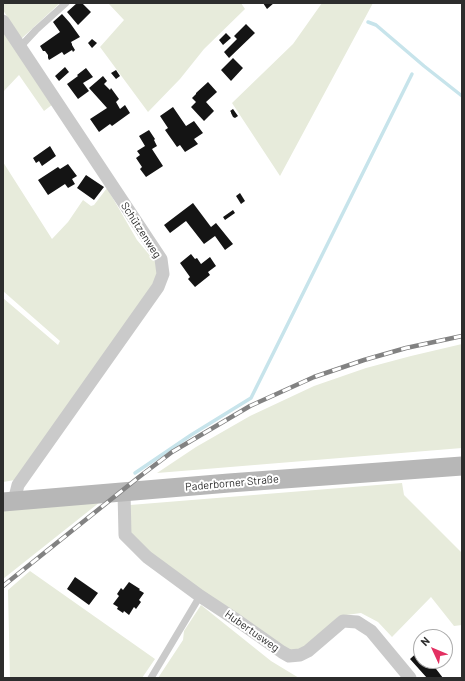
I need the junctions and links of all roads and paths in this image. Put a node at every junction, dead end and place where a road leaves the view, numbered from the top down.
1 (66, 3) edge
2 (3, 21) edge
3 (20, 46) junction
4 (462, 466) edge
5 (124, 492) junction
6 (9, 501) edge
7 (200, 596) junction
8 (151, 678) edge
9 (410, 678) edge

1 - 3 lane
2 - 3 street, Schützenweg
3 - 6 street, Schützenweg
4 - 5 main road, Paderborner Straße
5 - 6 main road, Paderborner Straße
5 - 7 street, Hubertusweg
7 - 8 lane
7 - 9 street, Hubertusweg

